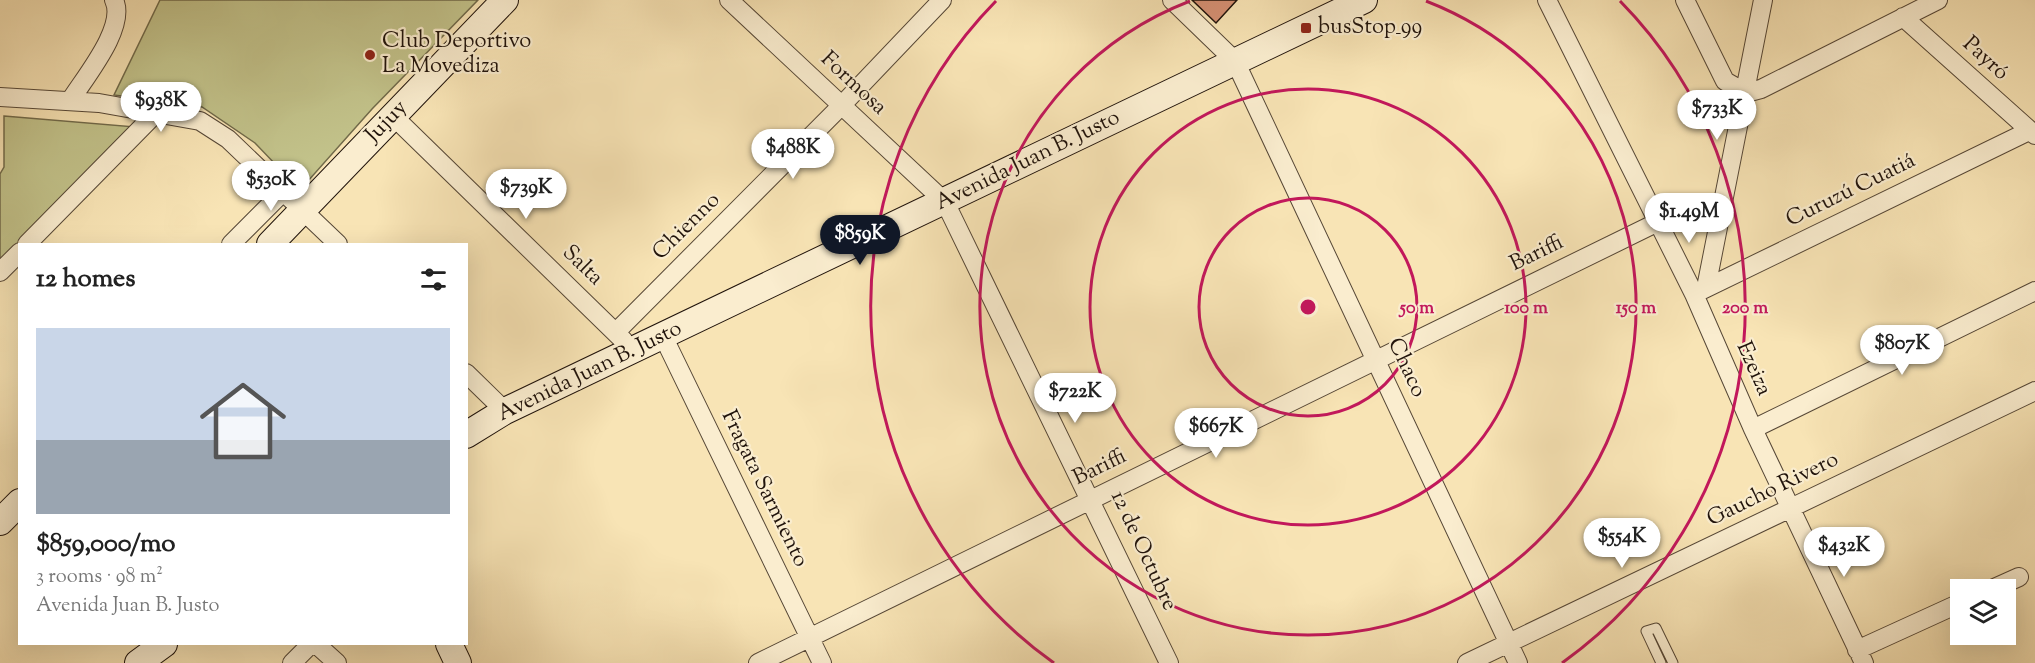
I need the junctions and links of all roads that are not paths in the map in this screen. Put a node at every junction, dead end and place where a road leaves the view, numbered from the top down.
1 (114, 0) edge
2 (505, 0) edge
3 (729, 0) edge
4 (942, 0) edge
5 (1172, 0) edge
6 (1364, 0) edge
7 (1547, 0) edge
8 (1685, 0) edge
9 (1763, 0) edge
10 (1938, 0) edge
11 (1902, 17) junction
12 (1235, 61) junction
13 (1746, 93) junction
14 (0, 97) edge
15 (70, 101) junction
16 (841, 106) junction
17 (156, 113) junction
18 (393, 116) junction
19 (2032, 133) edge
20 (284, 191) junction
21 (945, 202) junction
22 (304, 210) junction
23 (1658, 222) junction
24 (28, 243) edge
25 (232, 243) edge
26 (271, 243) edge
27 (337, 243) edge
28 (18, 254) edge
29 (0, 272) edge
30 (1700, 291) junction
31 (2035, 291) edge
32 (616, 332) junction
33 (663, 336) junction
34 (633, 350) junction
35 (1375, 360) junction
36 (468, 375) edge
37 (2035, 391) edge
38 (505, 411) junction
39 (1753, 429) junction
40 (468, 434) edge
41 (1092, 499) junction
42 (18, 504) edge
43 (1791, 508) junction
44 (0, 522) edge
45 (2019, 577) dead end
46 (2015, 579) edge
47 (1950, 608) edge
48 (810, 638) junction
49 (1509, 644) junction
50 (163, 645) edge
51 (310, 645) edge
52 (317, 645) edge
53 (449, 645) edge
54 (1861, 656) edge
55 (138, 663) edge
56 (292, 663) edge
57 (337, 663) edge
58 (458, 663) edge
59 (758, 663) edge
60 (822, 663) edge
61 (1169, 663) edge
62 (1467, 663) edge
63 (1518, 663) edge
64 (1661, 663) edge
65 (1673, 663) edge

1 - 15 street
2 - 18 main road, Jujuy
3 - 16 street, Formosa
4 - 16 street, Chienno
5 - 12 street
6 - 12 main road, Avenida Juan B. Justo
7 - 23 street, Ezeiza
8 - 13 street
9 - 13 street
10 - 11 street
11 - 13 street
11 - 19 street, Payró
12 - 21 main road, Avenida Juan B. Justo
12 - 35 street, Chaco
13 - 30 street
14 - 15 street
15 - 17 street
16 - 21 street, Formosa
16 - 32 street, Chienno
17 - 20 street
17 - 24 street
18 - 22 main road, Jujuy
18 - 32 street, Salta
19 - 30 street, Curuzú Cuatiá
20 - 22 street
20 - 25 street
21 - 33 main road, Avenida Juan B. Justo
21 - 41 street, 12 de Octubre
22 - 26 main road, Jujuy
22 - 27 street
23 - 30 street, Ezeiza
23 - 35 street, Bariffi
28 - 29 street
30 - 39 street, Ezeiza
31 - 39 street
32 - 34 street, Salta
33 - 34 main road, Avenida Juan B. Justo
33 - 48 street, Fragata Sarmiento
34 - 38 main road, Avenida Juan B. Justo
35 - 41 street, Bariffi
35 - 49 street, Chaco
36 - 38 street
37 - 43 street, Gaucho Rivero
38 - 40 main road, Avenida Juan B. Justo
39 - 43 street, Ezeiza
41 - 48 street, Bariffi
41 - 61 street, 12 de Octubre
42 - 44 main road
43 - 49 street, Gaucho Rivero
43 - 54 street, Ezeiza
45 - 46 street
47 - 54 street
48 - 59 street, Bariffi
48 - 60 street, Fragata Sarmiento
49 - 62 street, Gaucho Rivero
49 - 63 street, Chaco
50 - 55 main road
51 - 56 street
52 - 57 street
53 - 58 main road
64 - 65 lane

